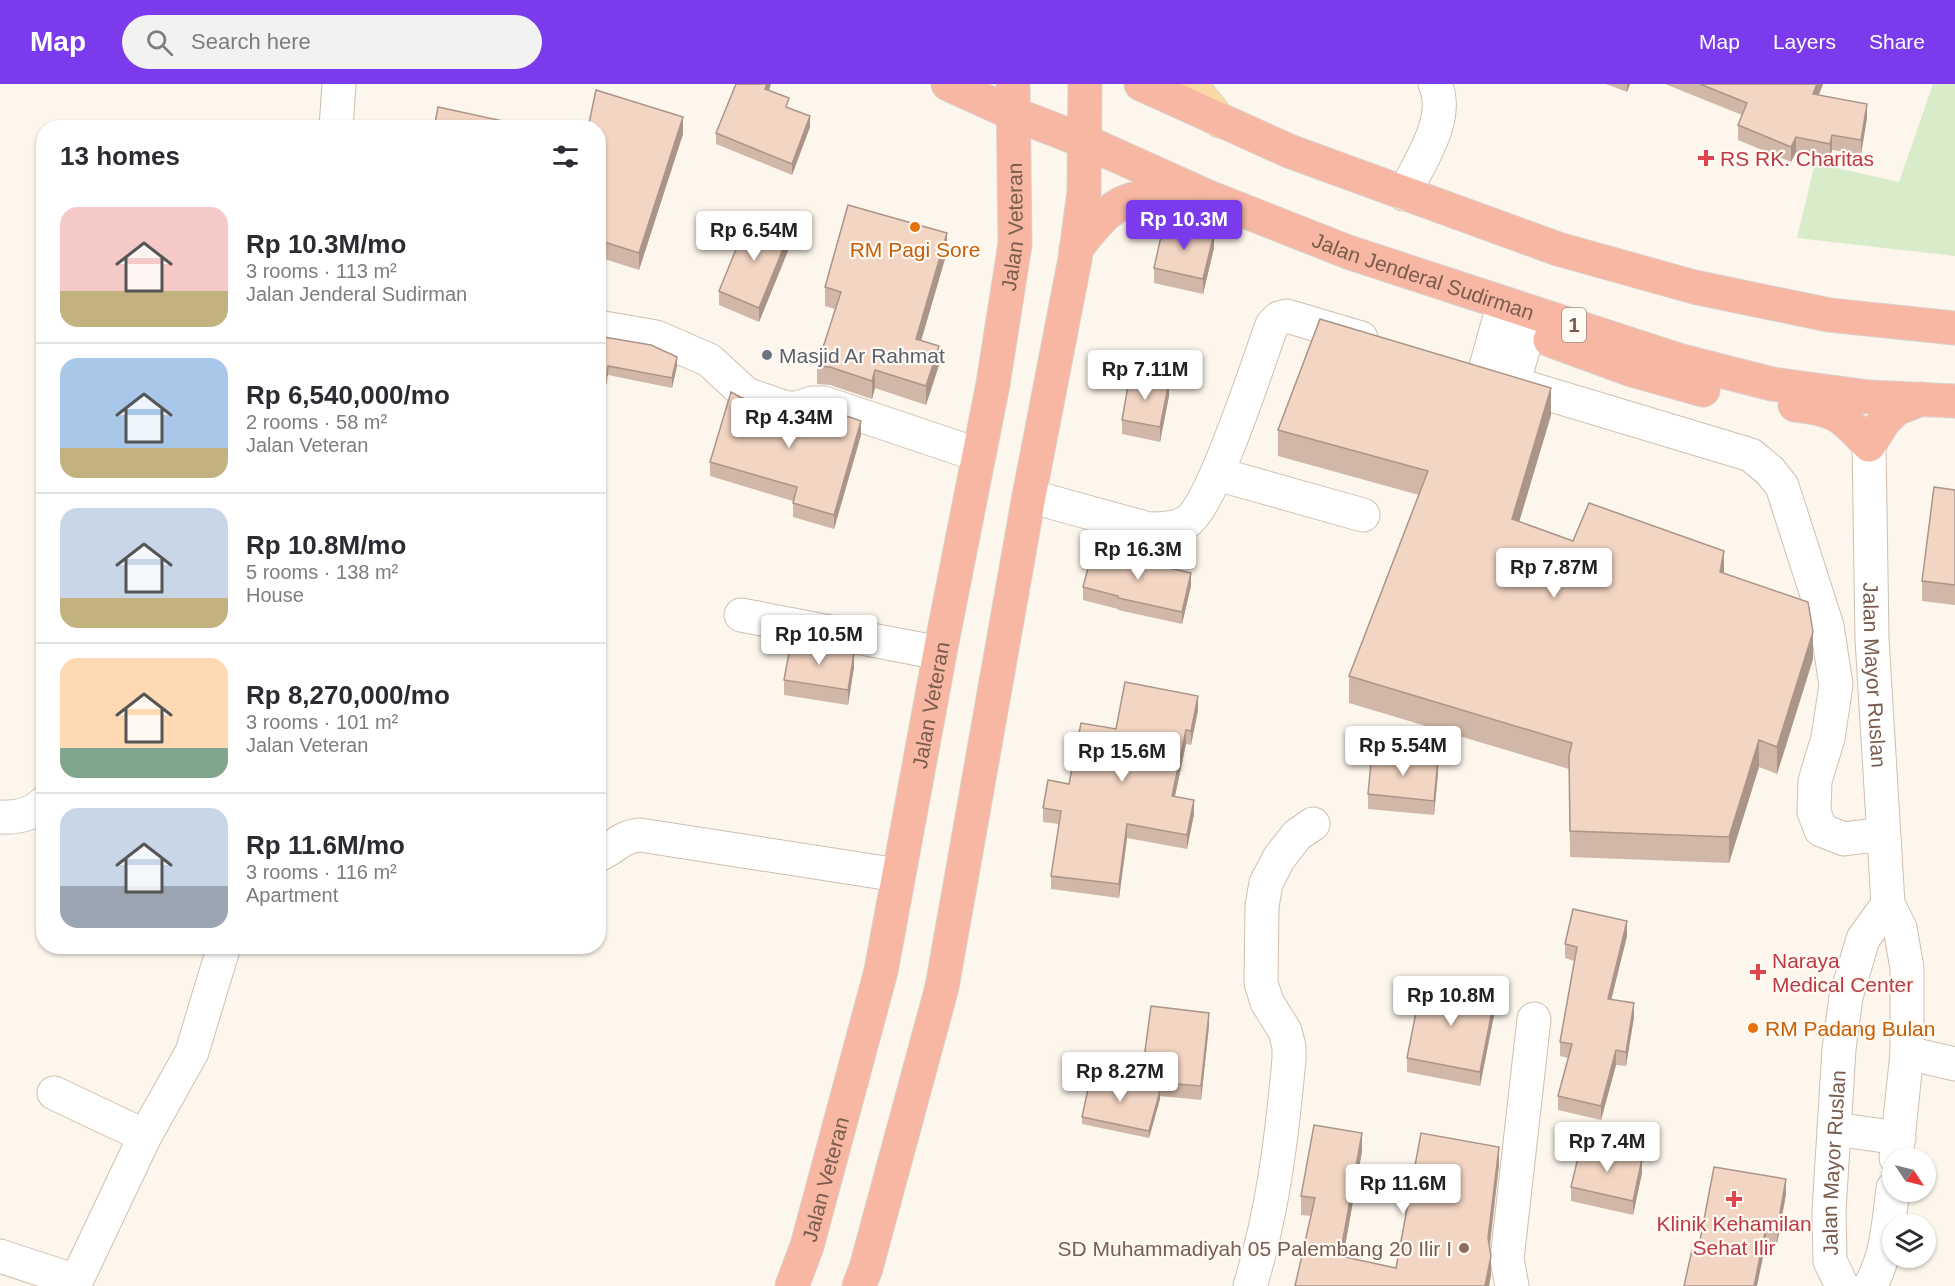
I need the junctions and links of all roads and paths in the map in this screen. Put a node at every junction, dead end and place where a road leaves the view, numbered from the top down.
1 (339, 84) edge
2 (948, 84) edge
3 (1085, 84) edge
4 (1141, 84) edge
5 (1190, 84) edge
6 (1438, 97) edge
7 (1013, 99) edge
8 (337, 120) edge
9 (1220, 121) junction
10 (1084, 141) junction
11 (1404, 194) junction
12 (1076, 249) junction
13 (1499, 320) junction
14 (1955, 327) edge
15 (606, 328) edge
16 (1529, 332) junction
17 (1385, 345) edge
18 (1451, 365) edge
19 (1498, 379) junction
20 (1922, 399) junction
21 (1955, 401) edge
22 (1869, 445) junction
23 (979, 455) junction
24 (1218, 474) junction
25 (1029, 496) junction
26 (1363, 515) dead end
27 (741, 615) dead end
28 (940, 653) junction
29 (36, 809) edge
30 (0, 817) edge
31 (1313, 824) dead end
32 (1876, 837) junction
33 (606, 852) edge
34 (898, 875) junction
35 (1888, 904) junction
36 (222, 954) edge
37 (1534, 1019) dead end
38 (1907, 1053) junction
39 (1955, 1064) edge
40 (54, 1093) dead end
41 (1834, 1129) junction
42 (145, 1136) junction
43 (1898, 1148) edge
44 (1891, 1202) edge
45 (0, 1256) edge
46 (75, 1283) edge
47 (792, 1286) edge
48 (859, 1286) edge
49 (1250, 1286) edge
50 (1512, 1286) edge
51 (1842, 1286) edge
52 (1870, 1286) edge

1 - 8 street
2 - 7 highway, Jalan Jenderal Sudirman / 1
3 - 10 highway
4 - 9 highway
5 - 9 main road
6 - 11 street
7 - 10 highway, Jalan Jenderal Sudirman / 1
7 - 23 highway, Jalan Veteran
9 - 11 highway
10 - 12 highway
10 - 20 highway, Jalan Jenderal Sudirman / 1
11 - 14 highway
12 - 13 highway
12 - 25 highway
13 - 16 highway
13 - 19 street
15 - 23 street
16 - 19 street
16 - 22 highway
17 - 24 street
18 - 19 street
19 - 32 street
20 - 21 highway, Jalan Jenderal Sudirman / 1
20 - 22 highway
22 - 32 street, Jalan Mayor Ruslan
23 - 28 highway, Jalan Veteran
24 - 25 street
24 - 26 street
25 - 48 highway
27 - 28 street
28 - 34 highway, Jalan Veteran
29 - 30 street
31 - 49 street
32 - 35 street, Jalan Mayor Ruslan
33 - 34 street
34 - 47 highway, Jalan Veteran
35 - 38 street, Jalan Mayor Ruslan
35 - 41 street, Jalan Mayor Ruslan
36 - 42 street
37 - 50 street
38 - 39 street
38 - 43 street, Jalan Mayor Ruslan
40 - 42 street
41 - 43 street
41 - 51 street, Jalan Mayor Ruslan
42 - 46 street
44 - 52 street
45 - 46 street

